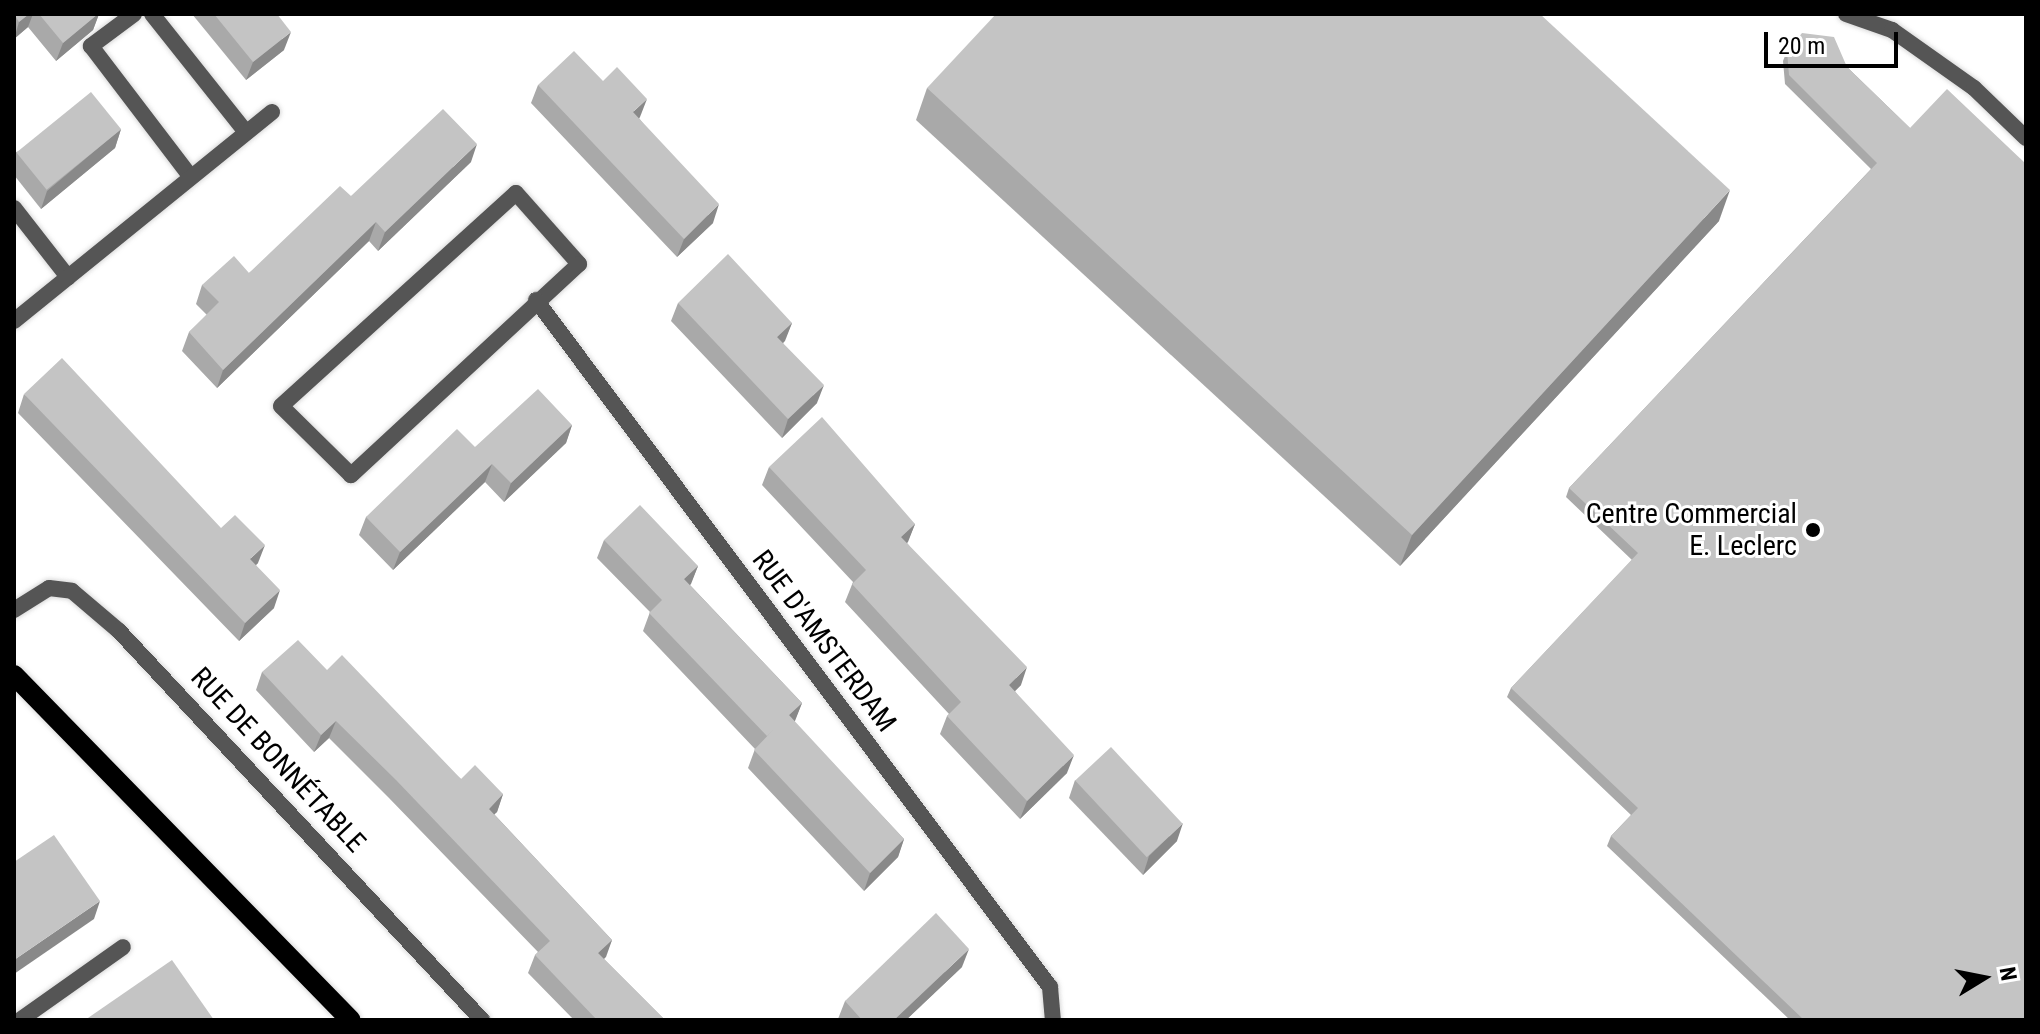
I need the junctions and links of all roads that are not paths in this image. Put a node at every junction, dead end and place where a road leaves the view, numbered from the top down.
1 (134, 14) edge
2 (152, 14) edge
3 (1846, 14) edge
4 (272, 112) dead end
5 (246, 132) junction
6 (2026, 138) edge
7 (190, 176) junction
8 (14, 208) edge
9 (68, 277) junction
10 (536, 300) junction
11 (14, 321) edge
12 (14, 610) edge
13 (14, 675) edge
14 (123, 947) dead end
15 (20, 1020) edge
16 (351, 1020) edge
17 (482, 1020) edge
18 (1053, 1020) edge

1 - 7 street
2 - 5 street
3 - 6 street
4 - 5 street
5 - 7 street
7 - 9 street
8 - 9 street
9 - 11 street
10 - 10 street
10 - 18 street, RUE D'AMSTERDAM
12 - 17 street, RUE DE BONNÉTABLE
13 - 16 main road
14 - 15 street

